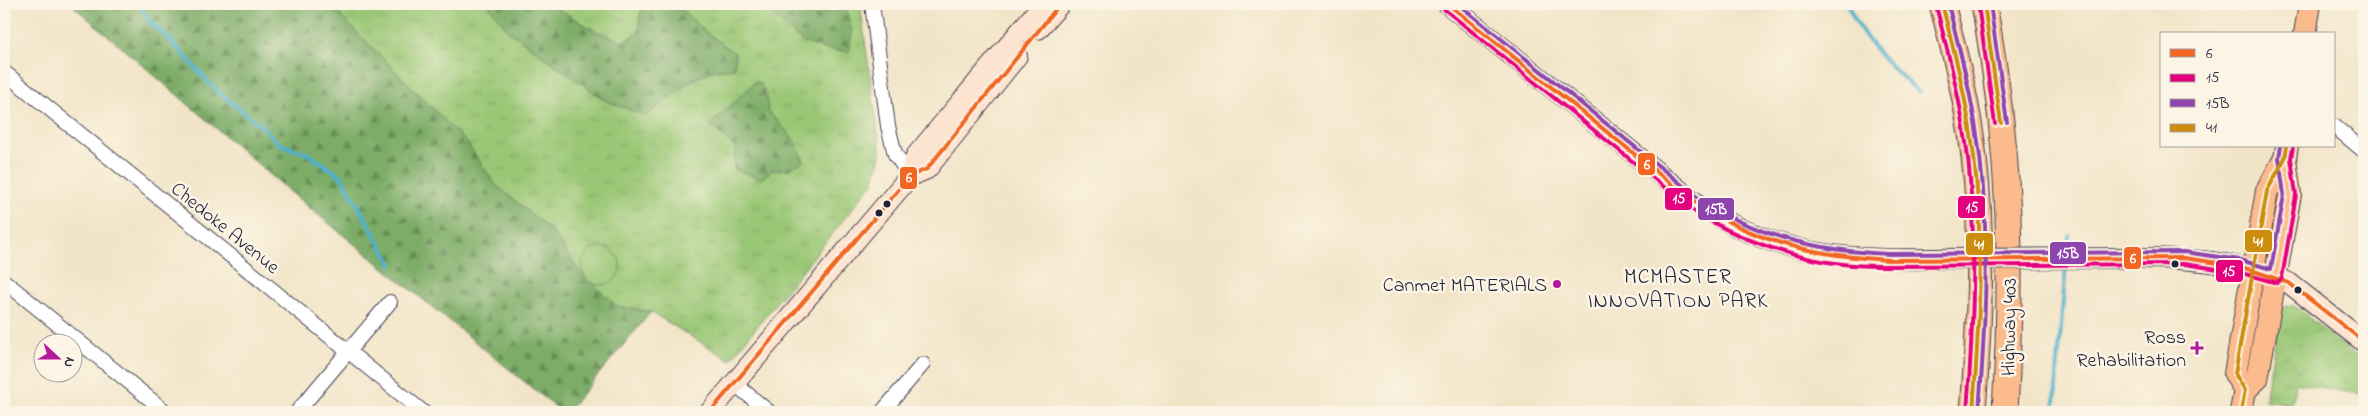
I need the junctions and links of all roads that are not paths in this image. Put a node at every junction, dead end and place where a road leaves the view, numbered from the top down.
1 (872, 4) edge
2 (1042, 4) edge
3 (1060, 4) edge
4 (1448, 4) edge
5 (1942, 4) edge
6 (1984, 4) edge
7 (2310, 4) edge
8 (2305, 32) edge
9 (4, 72) edge
10 (2336, 128) edge
11 (2364, 151) edge
12 (2286, 152) edge
13 (910, 176) junction
14 (2253, 270) junction
15 (2276, 277) junction
16 (4, 281) edge
17 (390, 302) dead end
18 (2364, 342) edge
19 (348, 353) junction
20 (922, 364) dead end
21 (734, 383) junction
22 (2246, 390) junction
23 (166, 412) edge
24 (297, 412) edge
25 (423, 412) edge
26 (710, 412) edge
27 (769, 412) edge
28 (882, 412) edge
29 (1972, 412) edge
30 (2005, 412) edge
31 (2241, 412) edge

1 - 13 street
2 - 13 main road
3 - 13 main road
4 - 14 main road, bridge
5 - 29 highway, Highway 403
6 - 30 highway, Highway 403
7 - 8 main road
9 - 19 street, Chedoke Avenue
10 - 11 street
12 - 14 main road
12 - 15 main road
13 - 21 main road
14 - 15 main road
14 - 22 main road
15 - 18 main road
15 - 22 main road
16 - 23 street
17 - 19 street
19 - 24 street
19 - 25 street, Chedoke Avenue
20 - 28 street
21 - 26 main road
21 - 27 street
22 - 31 main road

